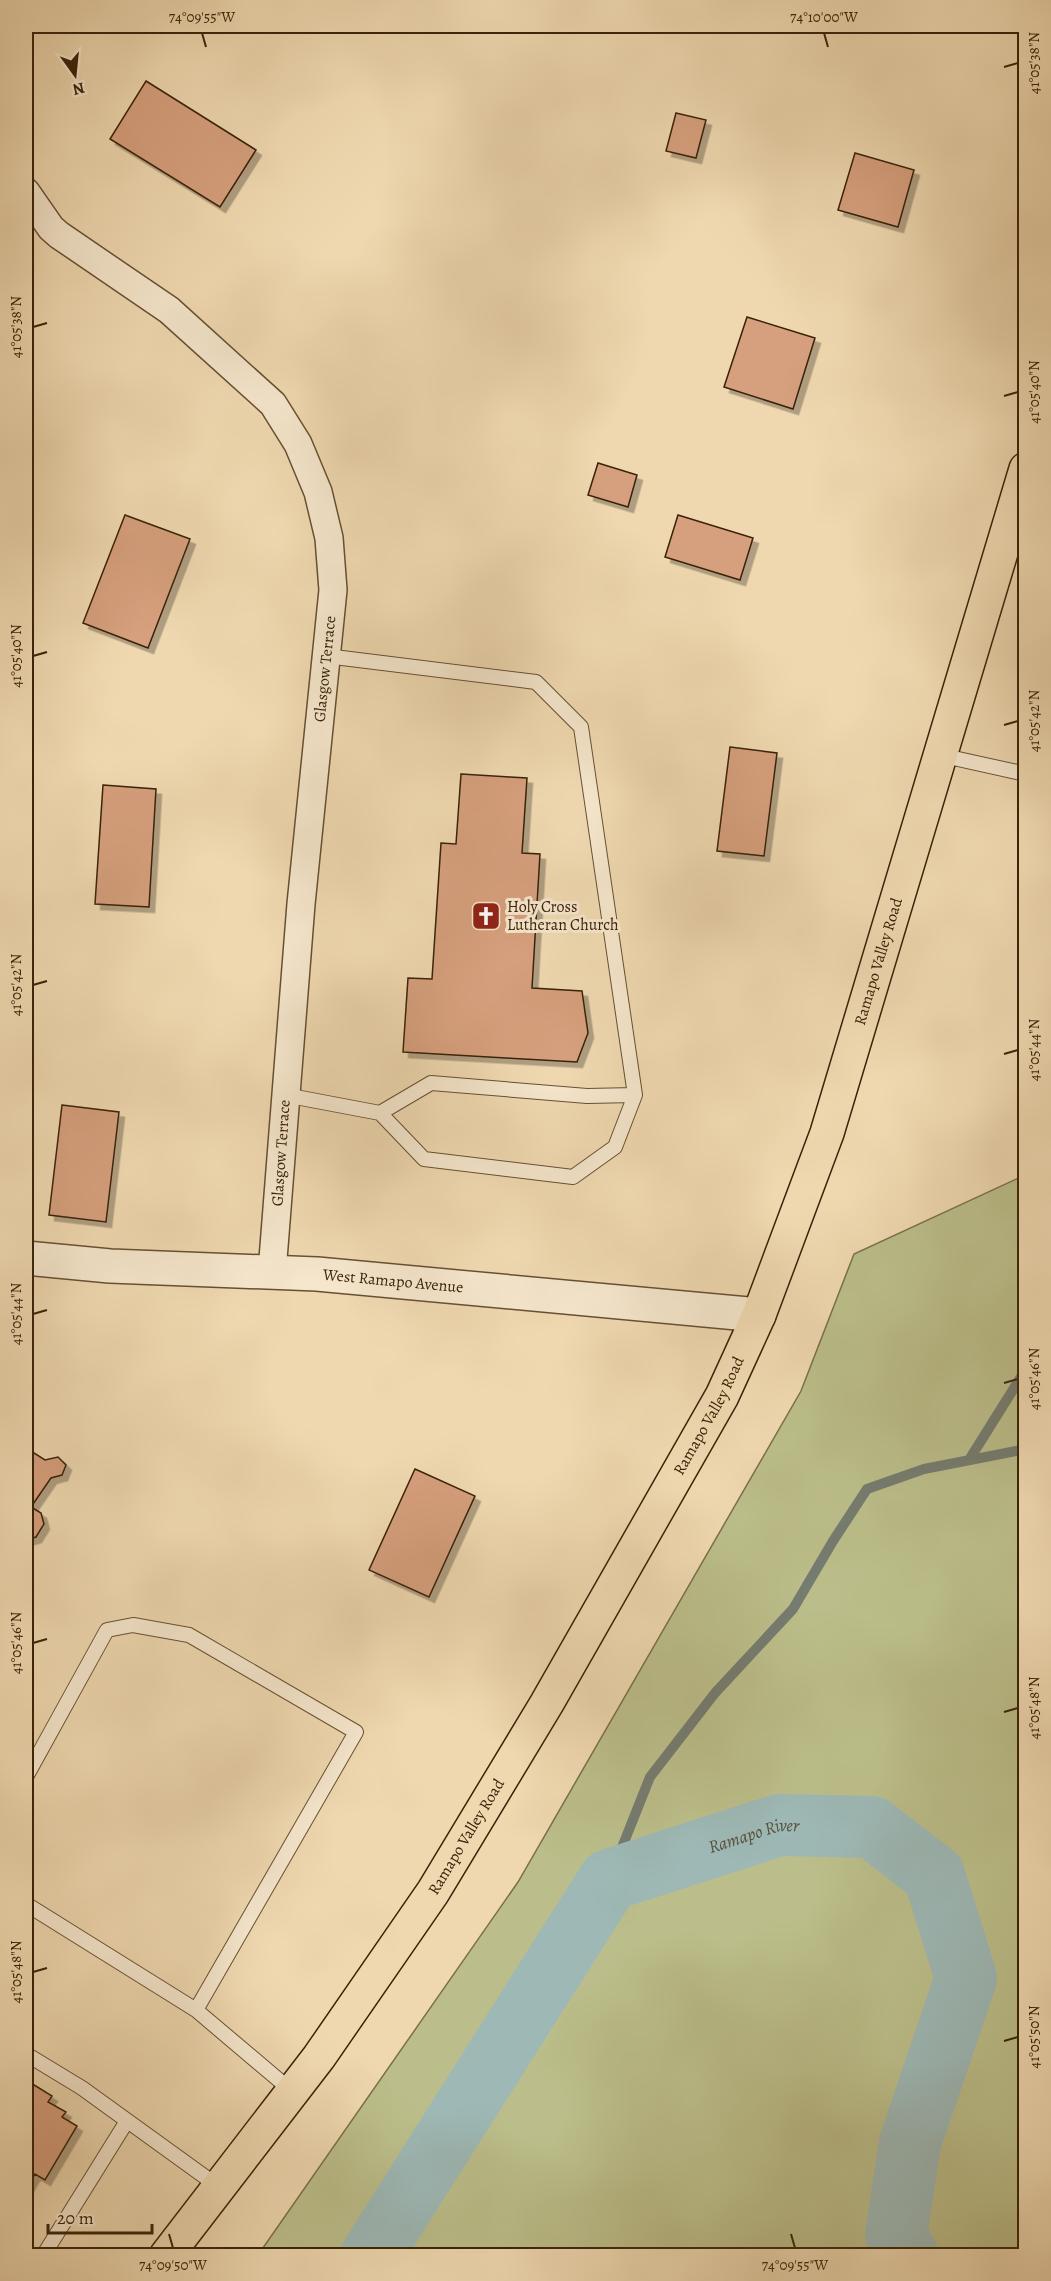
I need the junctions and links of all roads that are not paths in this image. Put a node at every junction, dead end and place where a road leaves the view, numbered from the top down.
1 (26, 192) edge
2 (1026, 468) edge
3 (326, 656) junction
4 (940, 755) junction
5 (1026, 774) edge
6 (285, 1095) junction
7 (635, 1095) junction
8 (380, 1113) junction
9 (26, 1258) edge
10 (272, 1272) junction
11 (759, 1315) junction
12 (26, 1777) edge
13 (26, 1904) edge
14 (196, 2010) junction
15 (26, 2054) edge
16 (293, 2092) junction
17 (128, 2121) junction
18 (219, 2187) junction
19 (43, 2256) edge
20 (166, 2256) edge

1 - 3 street, Glasgow Terrace
2 - 4 main road, Ramapo Valley Road
3 - 6 street, Glasgow Terrace
3 - 7 lane
4 - 5 lane
4 - 11 main road, Ramapo Valley Road
6 - 8 lane
6 - 10 street, Glasgow Terrace
7 - 8 lane
7 - 8 lane
9 - 10 street, West Ramapo Avenue
10 - 11 street, West Ramapo Avenue
11 - 16 main road, Ramapo Valley Road
12 - 14 lane
13 - 14 lane
14 - 16 lane
15 - 17 lane
16 - 18 main road, Ramapo Valley Road
17 - 18 lane
17 - 19 lane
18 - 20 main road, Ramapo Valley Road

